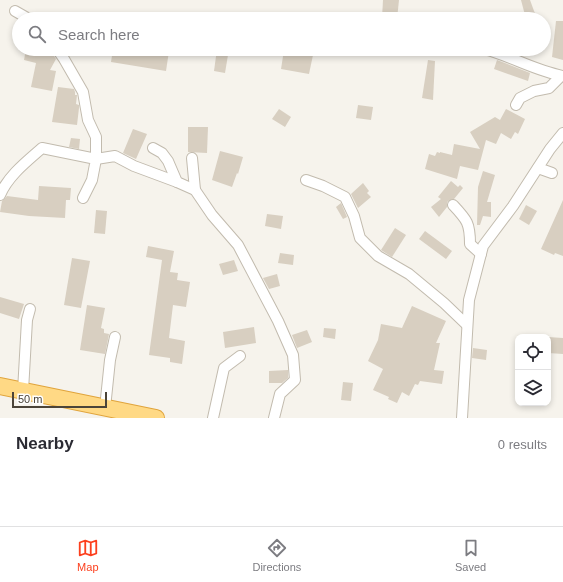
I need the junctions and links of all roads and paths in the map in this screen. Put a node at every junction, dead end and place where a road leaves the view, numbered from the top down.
1 (62, 56) edge
2 (506, 56) edge
3 (562, 76) edge
4 (516, 105) dead end
5 (563, 133) edge
6 (153, 148) dead end
7 (192, 158) dead end
8 (96, 159) junction
9 (538, 168) junction
10 (552, 173) dead end
11 (306, 180) dead end
12 (177, 182) junction
13 (195, 190) junction
14 (0, 195) edge
15 (83, 198) dead end
16 (453, 205) dead end
17 (481, 254) junction
18 (30, 309) dead end
19 (467, 325) junction
20 (115, 337) dead end
21 (240, 356) dead end
22 (0, 386) edge
23 (23, 391) junction
24 (105, 408) junction
25 (132, 416) edge
26 (156, 418) edge
27 (213, 418) edge
28 (274, 418) edge
29 (462, 418) edge

1 - 8 street
2 - 3 street
3 - 4 street
5 - 9 street
6 - 12 street
7 - 13 street
8 - 12 street
8 - 14 street
8 - 15 street
9 - 10 street
9 - 17 street
11 - 19 street
12 - 13 street
13 - 28 street
16 - 17 street
17 - 19 street
18 - 23 street
19 - 29 street
20 - 24 street
21 - 27 street
22 - 23 highway
23 - 24 highway
24 - 25 highway
25 - 26 highway

